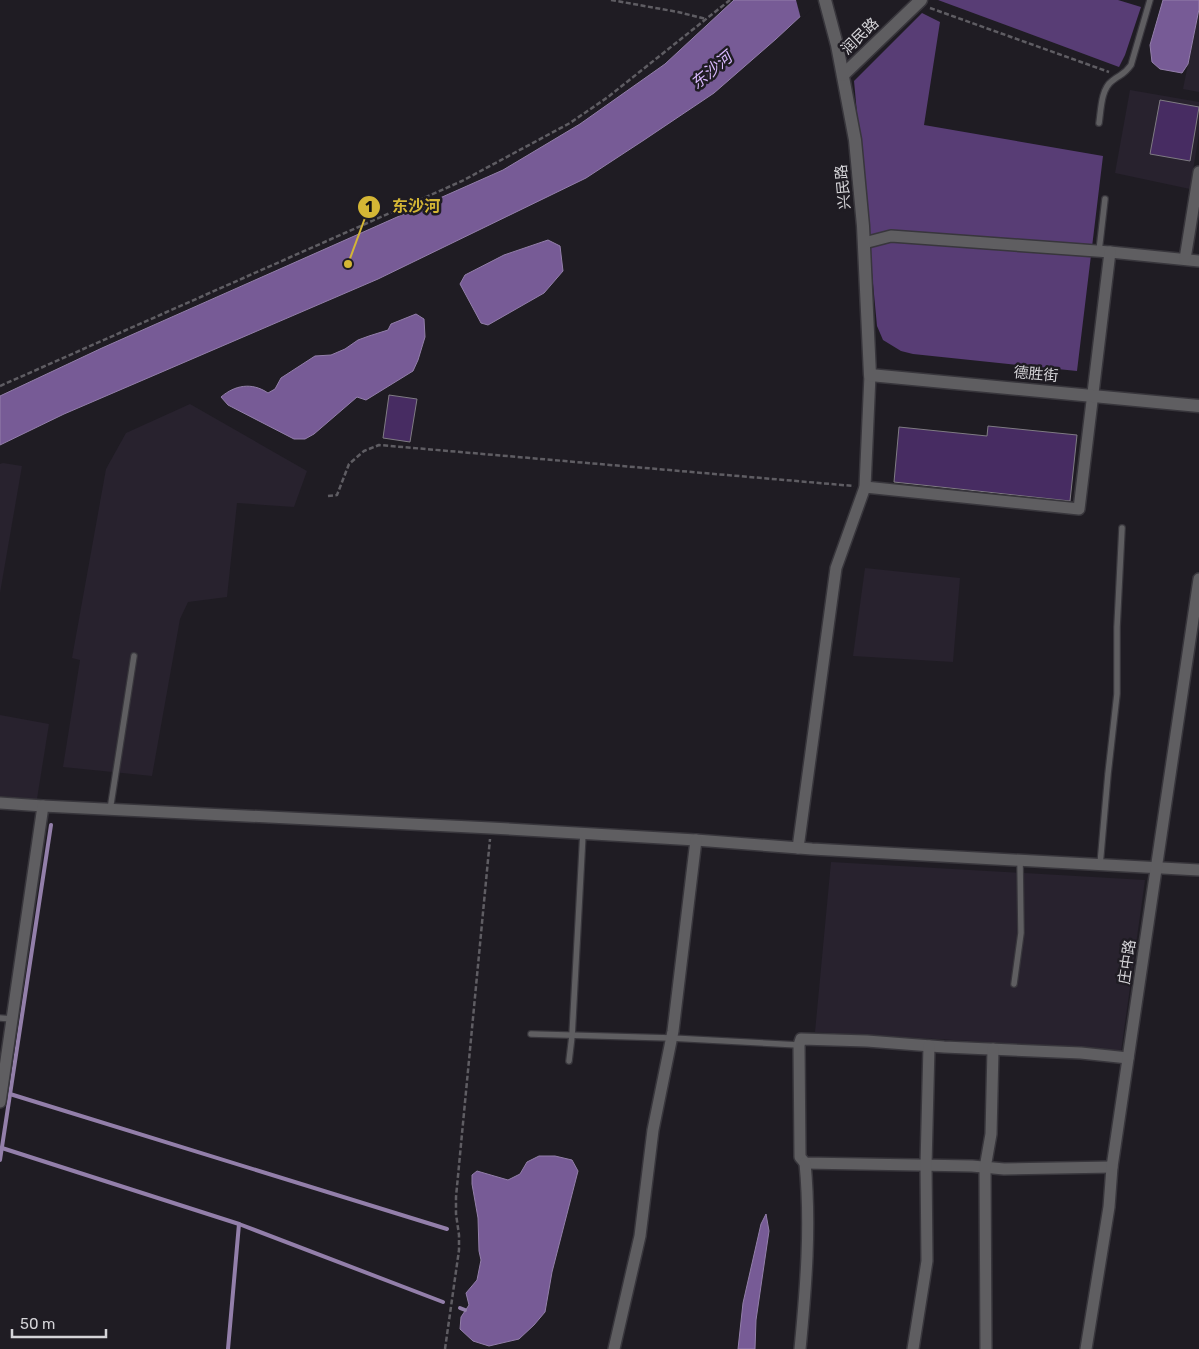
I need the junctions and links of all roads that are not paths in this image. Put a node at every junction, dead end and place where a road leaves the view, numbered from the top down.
1 (825, 0) edge
2 (1150, 0) edge
3 (919, 2) edge
4 (843, 75) junction
5 (1098, 123) dead end
6 (1199, 172) edge
7 (1105, 200) dead end
8 (864, 243) junction
9 (1104, 252) junction
10 (1185, 259) junction
11 (1199, 261) edge
12 (870, 375) junction
13 (1093, 396) junction
14 (1199, 406) edge
15 (865, 487) junction
16 (1122, 528) dead end
17 (1199, 579) edge
18 (134, 656) dead end
19 (0, 803) edge
20 (43, 806) junction
21 (110, 810) junction
22 (583, 833) junction
23 (696, 840) junction
24 (798, 848) junction
25 (1020, 861) junction
26 (1100, 865) junction
27 (1156, 868) junction
28 (1199, 870) edge
29 (1014, 984) dead end
30 (0, 1018) edge
31 (12, 1019) junction
32 (531, 1034) dead end
33 (572, 1036) junction
34 (671, 1038) junction
35 (799, 1045) junction
36 (929, 1046) junction
37 (993, 1049) junction
38 (1128, 1058) junction
39 (570, 1061) dead end
40 (0, 1102) edge
41 (805, 1163) junction
42 (926, 1165) junction
43 (1112, 1167) junction
44 (985, 1168) junction
45 (614, 1349) edge
46 (800, 1349) edge
47 (913, 1349) edge
48 (986, 1349) edge
49 (1086, 1349) edge

1 - 4 street, 兴民路
2 - 5 lane
3 - 4 street, 润民路
4 - 8 street, 兴民路
6 - 10 street
7 - 9 lane
8 - 9 street
8 - 12 street, 兴民路
9 - 10 street
9 - 13 street
10 - 11 street
12 - 13 street, 德胜街
12 - 15 street
13 - 14 street, 德胜街
13 - 15 street
15 - 24 street
16 - 26 lane
17 - 27 street, 庄中路
18 - 21 lane
19 - 20 street
20 - 21 street
20 - 31 street
21 - 22 street
22 - 23 street
22 - 33 lane
23 - 24 street
23 - 34 street
24 - 25 street
25 - 26 street
25 - 29 lane
26 - 27 street
27 - 28 street
27 - 38 street, 庄中路
30 - 31 lane
31 - 40 street
32 - 33 lane
33 - 34 lane
33 - 39 lane
34 - 35 lane
34 - 45 street
35 - 36 street
35 - 41 street
36 - 37 street
36 - 42 street
37 - 38 street
37 - 44 street
38 - 43 street, 庄中路
41 - 42 street
41 - 46 street
42 - 44 street
42 - 47 street
43 - 44 street
43 - 49 street, 庄中路
44 - 48 street

